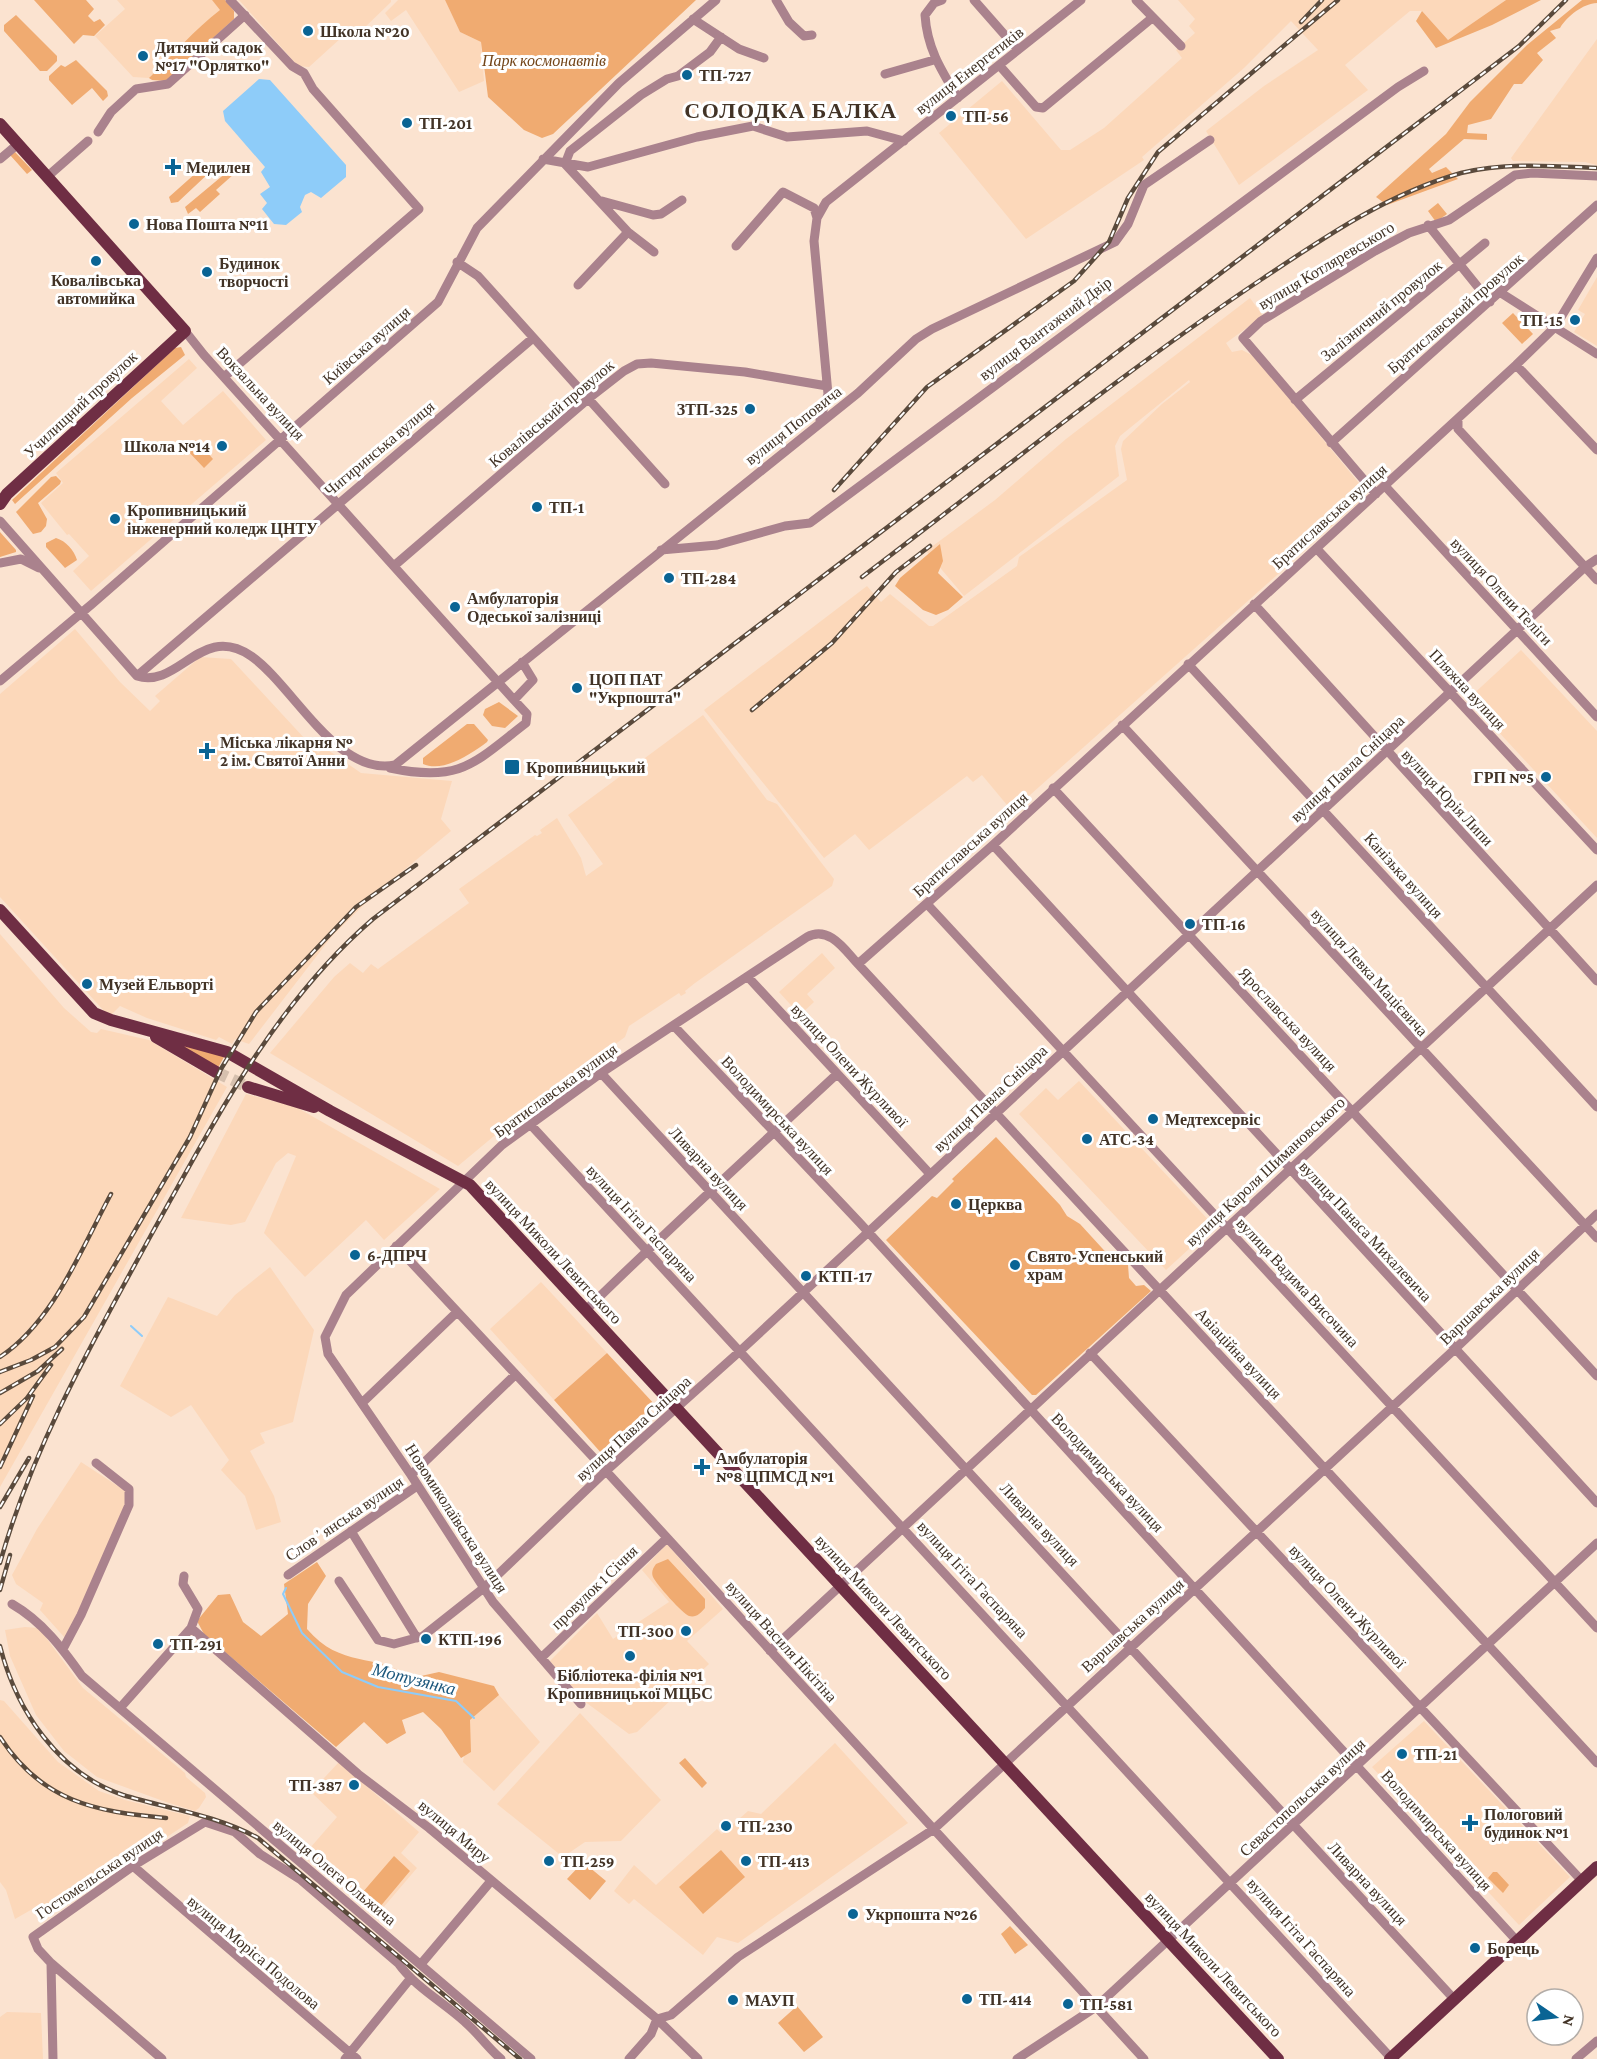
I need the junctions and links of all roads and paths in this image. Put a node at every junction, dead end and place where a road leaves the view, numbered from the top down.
1 (230, 0) edge
2 (716, 0) edge
3 (776, 0) edge
4 (942, 0) edge
5 (974, 0) edge
6 (1081, 0) edge
7 (1136, 0) edge
8 (244, 15) junction
9 (1152, 18) junction
10 (693, 19) junction
11 (812, 35) dead end
12 (721, 37) junction
13 (1181, 46) dead end
14 (1018, 50) junction
15 (764, 58) dead end
16 (934, 60) junction
17 (999, 65) junction
18 (1424, 71) dead end
19 (885, 74) dead end
20 (958, 98) junction
21 (0, 124) edge
22 (98, 132) dead end
23 (1210, 140) dead end
24 (88, 141) dead end
25 (904, 141) junction
26 (18, 144) junction
27 (0, 159) edge
28 (543, 159) junction
29 (565, 164) junction
30 (48, 176) junction
31 (1597, 176) edge
32 (600, 200) junction
33 (682, 200) dead end
34 (1597, 205) edge
35 (817, 218) junction
36 (1428, 225) junction
37 (628, 232) junction
38 (1485, 243) dead end
39 (736, 246) dead end
40 (654, 252) dead end
41 (1597, 258) edge
42 (457, 262) junction
43 (1459, 265) junction
44 (578, 285) dead end
45 (1501, 293) junction
46 (1490, 302) junction
47 (1555, 327) junction
48 (185, 331) junction
49 (533, 339) junction
50 (1597, 354) edge
51 (1516, 365) junction
52 (224, 377) junction
53 (827, 386) junction
54 (588, 399) junction
55 (1295, 400) junction
56 (1458, 419) junction
57 (819, 422) junction
58 (282, 439) junction
59 (1331, 442) junction
60 (1597, 450) edge
61 (665, 484) dead end
62 (1385, 486) junction
63 (1376, 494) junction
64 (338, 503) junction
65 (0, 504) edge
66 (0, 521) edge
67 (1317, 549) junction
68 (661, 550) junction
69 (1597, 559) edge
70 (0, 563) edge
71 (394, 565) junction
72 (1585, 567) junction
73 (48, 574) junction
74 (1597, 580) edge
75 (1254, 604) junction
76 (81, 612) junction
77 (1518, 630) junction
78 (522, 662) junction
79 (1188, 664) junction
80 (137, 676) junction
81 (0, 681) edge
82 (498, 683) junction
83 (1451, 693) junction
84 (514, 700) junction
85 (1597, 717) edge
86 (1122, 726) junction
87 (1386, 752) junction
88 (384, 767) junction
89 (1053, 788) junction
90 (1324, 809) junction
91 (993, 845) junction
92 (1597, 850) edge
93 (1258, 871) junction
94 (1597, 885) edge
95 (927, 904) junction
96 (0, 910) edge
97 (1550, 930) junction
98 (1189, 934) junction
99 (858, 964) junction
100 (748, 977) junction
101 (1597, 981) edge
102 (1487, 988) junction
103 (1127, 993) junction
104 (674, 1026) junction
105 (142, 1028) junction
106 (1419, 1048) junction
107 (1062, 1052) junction
108 (216, 1071) tunnel mouth
109 (601, 1072) junction
110 (837, 1074) junction
111 (248, 1087) tunnel mouth
112 (1597, 1107) edge
113 (330, 1111) junction
114 (1352, 1111) junction
115 (996, 1112) junction
116 (529, 1123) junction
117 (774, 1133) junction
118 (1290, 1170) junction
119 (930, 1174) junction
120 (464, 1180) junction
121 (711, 1193) junction
122 (1597, 1214) edge
123 (1585, 1225) junction
124 (1227, 1228) junction
125 (867, 1233) junction
126 (1597, 1238) edge
127 (396, 1246) junction
128 (647, 1250) junction
129 (1160, 1290) junction
130 (1517, 1290) junction
131 (804, 1292) junction
132 (586, 1310) junction
133 (457, 1312) junction
134 (325, 1337) joint
135 (1455, 1349) junction
136 (740, 1352) junction
137 (1090, 1353) junction
138 (515, 1374) junction
139 (1597, 1376) edge
140 (363, 1402) junction
141 (1393, 1406) junction
142 (676, 1408) junction
143 (1030, 1409) junction
144 (96, 1463) dead end
145 (1326, 1468) junction
146 (968, 1469) junction
147 (606, 1471) junction
148 (411, 1475) junction
149 (417, 1486) junction
150 (1597, 1503) edge
151 (905, 1528) junction
152 (1258, 1530) junction
153 (351, 1531) junction
154 (667, 1538) junction
155 (1597, 1543) edge
156 (184, 1575) dead end
157 (288, 1575) dead end
158 (339, 1581) dead end
159 (1554, 1582) junction
160 (841, 1584) junction
161 (485, 1587) junction
162 (1195, 1587) junction
163 (12, 1604) dead end
164 (191, 1628) junction
165 (1597, 1628) edge
166 (417, 1638) junction
167 (1488, 1644) junction
168 (1131, 1645) junction
169 (63, 1649) junction
170 (770, 1650) junction
171 (541, 1658) junction
172 (581, 1704) dead end
173 (1067, 1704) junction
174 (120, 1708) junction
175 (1421, 1708) junction
176 (1005, 1763) junction
177 (1597, 1763) edge
178 (1358, 1765) junction
179 (199, 1824) joint
180 (1294, 1824) junction
181 (934, 1829) junction
182 (133, 1866) junction
183 (1597, 1867) edge
184 (491, 1881) junction
185 (1582, 1881) junction
186 (1232, 1882) junction
187 (1169, 1940) junction
188 (1517, 1941) junction
189 (51, 1963) junction
190 (421, 1964) junction
191 (410, 1979) junction
192 (1454, 1999) junction
193 (1096, 2007) junction
194 (657, 2019) junction
195 (1597, 2041) edge
196 (351, 2057) edge
197 (53, 2059) edge
198 (162, 2059) edge
199 (501, 2059) edge
200 (531, 2059) edge
201 (629, 2059) edge
202 (698, 2059) edge
203 (1017, 2059) edge
204 (1144, 2059) edge
205 (1278, 2059) edge
206 (1391, 2059) edge
207 (1576, 2059) edge

1 - 8 street
2 - 10 street, Київська вулиця
3 - 11 street
4 - 16 street
5 - 14 street
6 - 14 street, вулиця Енергетиків
7 - 9 street
8 - 22 street
8 - 52 street
9 - 13 street
9 - 17 street
10 - 12 street
10 - 28 street, Київська вулиця
12 - 15 street
12 - 29 street
14 - 17 street, вулиця Енергетиків
16 - 19 street
16 - 20 street
17 - 20 street, вулиця Енергетиків
18 - 68 street, вулиця Вантажний Двір
20 - 25 street, вулиця Енергетиків
21 - 26 main road, Вокзальна вулиця
23 - 57 street, вулиця Поповича
24 - 30 street
25 - 29 street
25 - 35 street, вулиця Енергетиків
26 - 27 street
26 - 30 main road, Вокзальна вулиця
28 - 29 street
28 - 42 street, Київська вулиця
29 - 32 street
30 - 48 main road, Вокзальна вулиця
31 - 36 street, вулиця Котляревського
32 - 33 street
32 - 37 street
34 - 45 street, Братиславський провулок
35 - 39 street
35 - 53 street
36 - 43 street
36 - 55 street, вулиця Котляревського
37 - 40 street
37 - 44 street
38 - 43 street, Залізничний провулок
41 - 47 street, Братиславська вулиця
42 - 49 street
42 - 58 street, Київська вулиця
43 - 46 street
43 - 55 street, Залізничний провулок
45 - 46 street, Братиславський провулок
45 - 47 street
46 - 59 street, Братиславський провулок
47 - 50 street
47 - 51 street, Братиславська вулиця
48 - 52 street, Вокзальна вулиця
48 - 65 main road, Училищний провулок
49 - 54 street
49 - 64 street, Чигиринська вулиця
51 - 56 street, Братиславська вулиця
51 - 60 street
52 - 58 street, Вокзальна вулиця
53 - 54 street, Ковалівський провулок
53 - 57 street
54 - 61 street
54 - 71 street, Ковалівський провулок
55 - 59 street
56 - 62 street, Братиславська вулиця
56 - 72 street
57 - 68 street, вулиця Поповича
58 - 64 street, Вокзальна вулиця
58 - 76 street, Київська вулиця
59 - 63 street
62 - 63 street, Братиславська вулиця
62 - 77 street, вулиця Олени Теліги
63 - 67 street, Братиславська вулиця
64 - 71 street, Вокзальна вулиця
64 - 80 street, Чигиринська вулиця
66 - 73 street
67 - 75 street, Братиславська вулиця
67 - 83 street, Пляжна вулиця
68 - 78 street, вулиця Поповича
69 - 72 street, вулиця Павла Сніцара
70 - 73 street
71 - 82 street, Вокзальна вулиця
72 - 74 street
72 - 77 street, вулиця Павла Сніцара
73 - 76 street
75 - 79 street, Братиславська вулиця
75 - 87 street, вулиця Юрія Липи
76 - 80 street
76 - 81 street, Київська вулиця
77 - 83 street, вулиця Павла Сніцара
77 - 85 street, вулиця Олени Теліги
78 - 82 street, вулиця Поповича
78 - 84 street
79 - 86 street, Братиславська вулиця
79 - 90 street, Канізька вулиця
80 - 88 street, Вокзальна вулиця
82 - 84 street, Вокзальна вулиця
82 - 88 street, вулиця Поповича
83 - 87 street, вулиця Павла Сніцара
83 - 92 street, Пляжна вулиця
84 - 88 street, Вокзальна вулиця
86 - 89 street, Братиславська вулиця
86 - 93 street, вулиця Левка Мацієвича
87 - 90 street, вулиця Павла Сніцара
87 - 97 street, вулиця Юрія Липи
89 - 91 street, Братиславська вулиця
89 - 98 street, Ярославська вулиця
90 - 93 street, вулиця Павла Сніцара
90 - 102 street, Канізька вулиця
91 - 95 street, Братиславська вулиця
91 - 103 street, вулиця Панаса Михалевича
93 - 98 street, вулиця Павла Сніцара
93 - 106 street, вулиця Левка Мацієвича
94 - 97 street, вулиця Кароля Шимановського
95 - 99 street, Братиславська вулиця
95 - 107 street, вулиця Вадима Височина
96 - 105 main road
97 - 101 street, вулиця Юрія Липи
97 - 102 street, вулиця Кароля Шимановського
98 - 103 street, вулиця Павла Сніцара
98 - 114 street, Ярославська вулиця
99 - 100 street, Братиславська вулиця
99 - 115 street, Авіаційна вулиця
100 - 104 street, Братиславська вулиця
100 - 110 street, вулиця Олени Журливої
102 - 106 street, вулиця Кароля Шимановського
102 - 112 street, Канізька вулиця
103 - 107 street, вулиця Павла Сніцара
103 - 118 street, вулиця Панаса Михалевича
104 - 109 street, Братиславська вулиця
104 - 117 street, Володимирська вулиця
105 - 108 main road
105 - 113 main road
106 - 114 street, вулиця Кароля Шимановського
106 - 123 street, вулиця Левка Мацієвича
107 - 115 street, вулиця Павла Сніцара
107 - 124 street, вулиця Вадима Височина
109 - 116 street, Братиславська вулиця
109 - 121 street, Ливарна вулиця
110 - 117 street
110 - 119 street, вулиця Олени Журливої
111 - 113 main road
113 - 120 main road, вулиця Миколи Левитського
114 - 118 street, вулиця Кароля Шимановського
114 - 130 street, Ярославська вулиця
115 - 119 street, вулиця Павла Сніцара
115 - 129 street, Авіаційна вулиця
116 - 120 street, Братиславська вулиця
116 - 128 street, вулиця Ігіта Гаспаряна
117 - 121 street
117 - 125 street, Володимирська вулиця
118 - 124 street, вулиця Кароля Шимановського
118 - 135 street, вулиця Панаса Михалевича
119 - 125 street, вулиця Павла Сніцара
120 - 127 street, Братиславська вулиця
120 - 132 main road, вулиця Миколи Левитського
121 - 128 street
121 - 131 street, Ливарна вулиця
122 - 123 street, Варшавська вулиця
123 - 126 street, вулиця Левка Мацієвича
123 - 130 street, Варшавська вулиця
124 - 129 street, вулиця Кароля Шимановського
124 - 141 street, вулиця Вадима Височина
125 - 131 street, вулиця Павла Сніцара
125 - 143 street, Володимирська вулиця
127 - 133 street, вулиця Василя Нікітіна
127 - 134 street, Братиславська вулиця
128 - 132 street
128 - 136 street, вулиця Ігіта Гаспаряна
129 - 137 street, вулиця Кароля Шимановського
129 - 145 street, Авіаційна вулиця
130 - 135 street, Варшавська вулиця
130 - 139 street, Ярославська вулиця
131 - 136 street, вулиця Павла Сніцара
131 - 146 street, Ливарна вулиця
132 - 142 main road, вулиця Миколи Левитського
133 - 138 street, вулиця Василя Нікітіна
133 - 140 street
134 - 140 street, Новомиколаївська вулиця
135 - 141 street, Варшавська вулиця
135 - 150 street, вулиця Панаса Михалевича
136 - 142 street, вулиця Павла Сніцара
136 - 151 street, вулиця Ігіта Гаспаряна
137 - 143 street, вулиця Кароля Шимановського
137 - 152 street, вулиця Олени Журливої
138 - 147 street, вулиця Василя Нікітіна
138 - 148 street, Словʼянська вулиця
140 - 148 street, Новомиколаївська вулиця
141 - 145 street, Варшавська вулиця
141 - 159 street, вулиця Вадима Височина
142 - 147 street, вулиця Павла Сніцара
142 - 160 main road, вулиця Миколи Левитського
143 - 146 street, вулиця Кароля Шимановського
143 - 162 street, Володимирська вулиця
144 - 169 street
145 - 152 street, Варшавська вулиця
145 - 167 street, Авіаційна вулиця
146 - 151 street, вулиця Кароля Шимановського
146 - 168 street, Ливарна вулиця
147 - 154 street, вулиця Василя Нікітіна
147 - 161 street, вулиця Павла Сніцара
148 - 149 street, Новомиколаївська вулиця
149 - 153 street, Словʼянська вулиця
149 - 161 street, Новомиколаївська вулиця
151 - 160 street, вулиця Кароля Шимановського
151 - 173 street, вулиця Ігіта Гаспаряна
152 - 162 street, Варшавська вулиця
152 - 175 street, вулиця Олени Журливої
153 - 157 street, Словʼянська вулиця
153 - 166 street
154 - 170 street, вулиця Василя Нікітіна
154 - 171 street, провулок 1 Січня
155 - 159 street, Севастопольська вулиця
156 - 164 street
158 - 166 street, вулиця Павла Сніцара
159 - 165 street, вулиця Вадима Височина
159 - 167 street, Севастопольська вулиця
160 - 170 street, вулиця Кароля Шимановського
160 - 176 main road, вулиця Миколи Левитського
161 - 166 street, вулиця Павла Сніцара
161 - 171 street, Новомиколаївська вулиця
162 - 168 street, Варшавська вулиця
162 - 178 street, Володимирська вулиця
163 - 169 street, вулиця Олега Ольжича
164 - 174 street
164 - 184 street, вулиця Миру
167 - 175 street, Севастопольська вулиця
167 - 177 street, Авіаційна вулиця
168 - 173 street, Варшавська вулиця
168 - 180 street, Ливарна вулиця
169 - 174 street, вулиця Олега Ольжича
170 - 181 street, вулиця Василя Нікітіна
171 - 172 street, Новомиколаївська вулиця
173 - 176 street, Варшавська вулиця
173 - 186 street, вулиця Ігіта Гаспаряна
174 - 190 street, вулиця Олега Ольжича
175 - 178 street, Севастопольська вулиця
175 - 185 street, вулиця Олени Журливої
176 - 181 street, Варшавська вулиця
176 - 187 main road, вулиця Миколи Левитського
178 - 180 street, Севастопольська вулиця
178 - 188 street, Володимирська вулиця
179 - 182 street, Гостомельська вулиця
179 - 191 street, вулиця Олега Ольжича
180 - 186 street, Севастопольська вулиця
180 - 192 street, Ливарна вулиця
181 - 193 street, вулиця Василя Нікітіна
181 - 194 street, Варшавська вулиця
182 - 189 street, Гостомельська вулиця
182 - 196 street, вулиця Моріса Подолова
183 - 185 main road
184 - 190 street
184 - 194 street, вулиця Миру
185 - 188 main road
186 - 187 street, Севастопольська вулиця
186 - 206 street, вулиця Ігіта Гаспаряна
187 - 193 street, Севастопольська вулиця
187 - 205 main road, вулиця Миколи Левитського
188 - 192 main road
189 - 197 street
189 - 198 street
190 - 200 street, вулиця Олега Ольжича
191 - 196 street
191 - 199 street, вулиця Олега Ольжича
192 - 206 main road
193 - 203 street, Севастопольська вулиця
193 - 204 street, вулиця Василя Нікітіна
194 - 201 street
194 - 202 street, вулиця Миру
195 - 207 street

